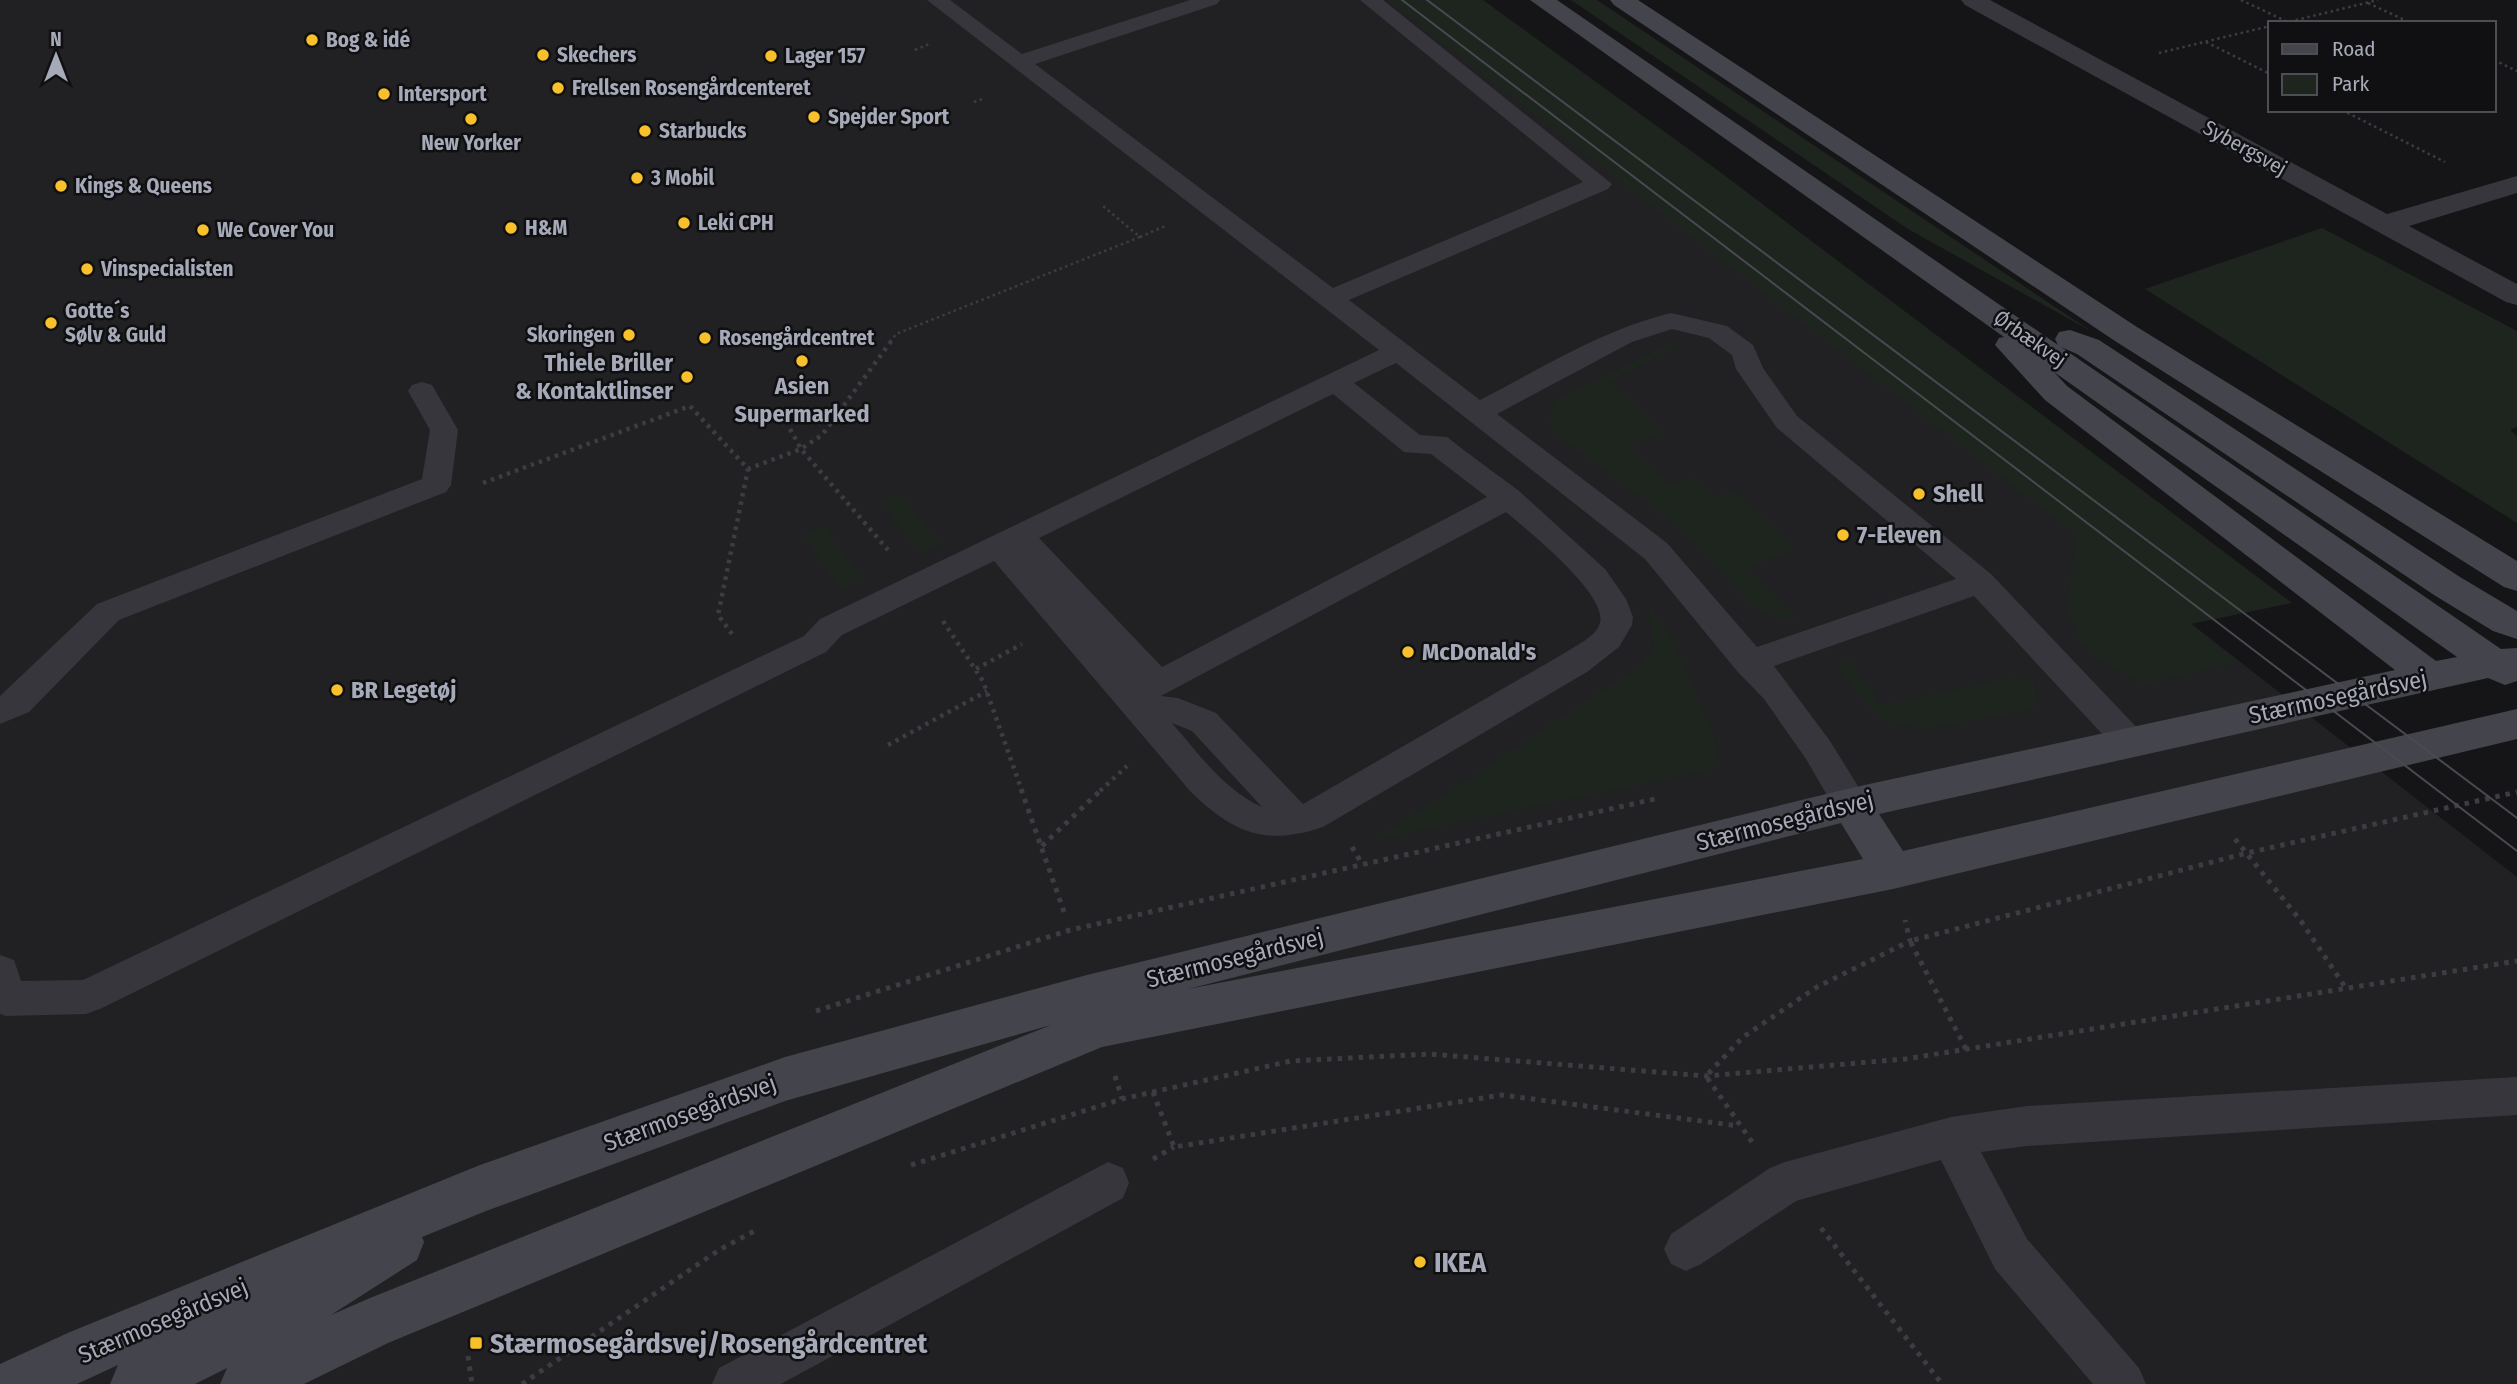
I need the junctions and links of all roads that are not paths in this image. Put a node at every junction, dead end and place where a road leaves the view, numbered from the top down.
1 (937, 0) edge
2 (1210, 0) edge
3 (1370, 0) edge
4 (1542, 0) edge
5 (1622, 0) edge
6 (1973, 0) edge
7 (1019, 62) junction
8 (2509, 187) edge
9 (2384, 224) junction
10 (1945, 279) junction
11 (2517, 296) edge
12 (1330, 299) junction
13 (1396, 352) junction
14 (1335, 382) junction
15 (422, 391) dead end
16 (1479, 412) junction
17 (1516, 504) junction
18 (1008, 540) junction
19 (2517, 578) edge
20 (1980, 582) junction
21 (918, 584) joint
22 (2517, 625) edge
23 (1749, 662) junction
24 (2511, 667) edge
25 (2430, 677) junction
26 (1134, 704) junction
27 (0, 711) edge
28 (2517, 724) edge
29 (2130, 742) junction
30 (1851, 804) junction
31 (1295, 819) junction
32 (1893, 872) junction
33 (0, 972) edge
34 (2517, 1096) edge
35 (1951, 1136) junction
36 (1108, 1183) dead end
37 (480, 1189) junction
38 (1686, 1249) dead end
39 (18, 1384) edge
40 (137, 1384) edge
41 (247, 1384) edge
42 (735, 1384) edge
43 (2123, 1384) edge

1 - 7 lane
2 - 7 lane
3 - 12 lane
4 - 10 main road, Ørbækvej
5 - 19 main road
6 - 9 street, Sybergsvej
7 - 12 lane
8 - 9 street
9 - 11 street, Sybergsvej
10 - 22 main road
10 - 24 main road, Ørbækvej
10 - 25 main road
12 - 13 lane
13 - 14 lane
13 - 16 lane
14 - 17 lane
14 - 18 lane
15 - 27 lane
16 - 20 lane
16 - 23 lane
17 - 18 lane
17 - 31 lane
18 - 21 lane
18 - 26 lane
20 - 23 lane
20 - 29 lane
21 - 33 lane
23 - 30 lane
24 - 25 main road, Stærmosegårdsvej
25 - 29 main road, Stærmosegårdsvej
26 - 31 lane
26 - 31 lane
28 - 32 main road, Stærmosegårdsvej
29 - 30 main road, Stærmosegårdsvej
30 - 32 main road
30 - 37 main road, Stærmosegårdsvej
32 - 41 main road, Stærmosegårdsvej
34 - 35 lane
35 - 38 lane
35 - 43 lane
36 - 42 lane
37 - 39 main road, Stærmosegårdsvej
37 - 40 main road

